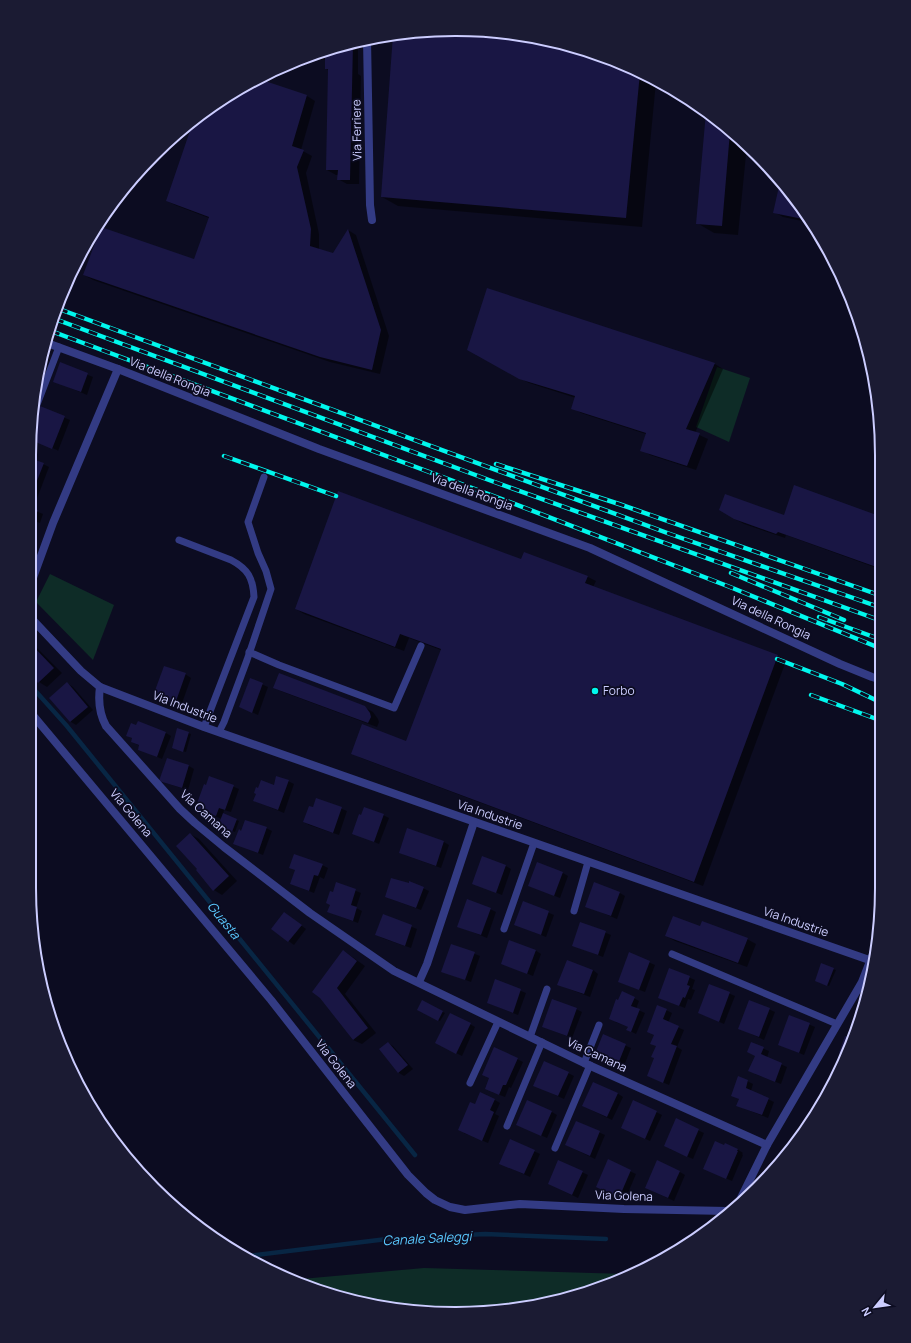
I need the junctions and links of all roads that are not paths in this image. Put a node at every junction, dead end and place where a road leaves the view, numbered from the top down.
1 (367, 46) edge
2 (372, 220) dead end
3 (51, 344) edge
4 (59, 347) junction
5 (118, 369) junction
6 (41, 394) edge
7 (264, 477) dead end
8 (179, 540) dead end
9 (36, 570) edge
10 (36, 623) edge
11 (421, 646) dead end
12 (249, 652) junction
13 (875, 679) edge
14 (100, 687) junction
15 (36, 719) edge
16 (204, 727) junction
17 (219, 732) junction
18 (474, 822) junction
19 (534, 843) junction
20 (588, 862) junction
21 (574, 911) dead end
22 (504, 929) dead end
23 (672, 954) dead end
24 (868, 959) edge
25 (866, 975) edge
26 (419, 982) junction
27 (547, 989) dead end
28 (498, 1022) junction
29 (838, 1024) junction
30 (600, 1025) dead end
31 (530, 1037) junction
32 (542, 1042) junction
33 (587, 1064) junction
34 (470, 1083) dead end
35 (507, 1126) dead end
36 (767, 1145) junction
37 (555, 1148) dead end
38 (744, 1191) edge
39 (722, 1211) edge

1 - 2 street, Via Ferriere
3 - 4 street, Via della Rongia
4 - 5 street, Via della Rongia
4 - 6 lane
5 - 9 street
5 - 13 street, Via della Rongia
7 - 12 lane
8 - 16 lane
10 - 14 street
11 - 12 lane
12 - 17 lane
14 - 16 street, Via Industrie
14 - 26 street, Via Camana
15 - 39 street, Via Golena
16 - 17 street, Via Industrie
17 - 18 street, Via Industrie
18 - 19 street, Via Industrie
18 - 26 street
19 - 20 street, Via Industrie
19 - 22 lane
20 - 21 lane
20 - 24 street, Via Industrie
23 - 29 lane
25 - 29 street
26 - 28 street, Via Camana
27 - 31 lane
28 - 31 street, Via Camana
28 - 34 lane
29 - 36 street
30 - 33 lane
31 - 32 street, Via Camana
32 - 33 street, Via Camana
32 - 35 lane
33 - 36 street, Via Camana
33 - 37 lane
36 - 38 street

